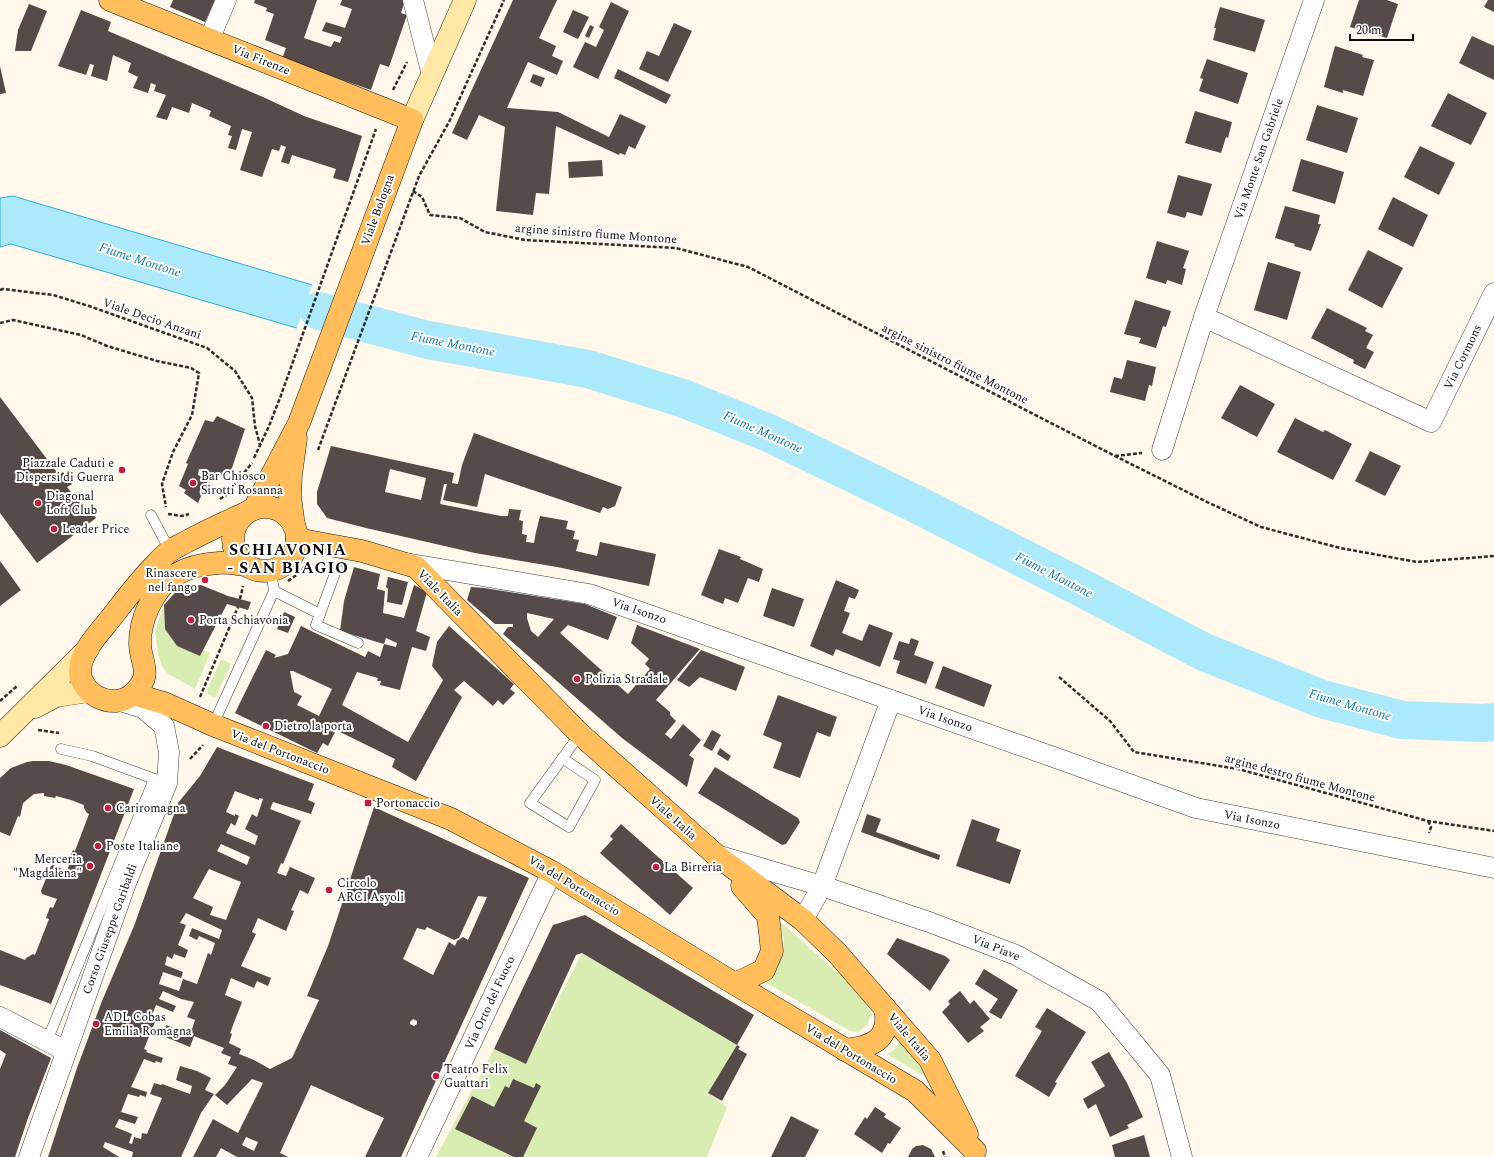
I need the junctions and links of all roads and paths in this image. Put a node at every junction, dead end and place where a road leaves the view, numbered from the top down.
1 (110, 0) edge
2 (226, 0) edge
3 (413, 0) edge
4 (465, 0) edge
5 (504, 0) edge
6 (1314, 0) edge
7 (208, 40) junction
8 (432, 75) junction
9 (412, 120) junction
10 (413, 191) junction
11 (350, 199) dead end
12 (0, 290) edge
13 (1494, 293) edge
14 (1204, 317) junction
15 (0, 322) edge
16 (302, 415) junction
17 (260, 446) junction
18 (1162, 450) joint
19 (317, 451) dead end
20 (1115, 456) junction
21 (219, 499) dead end
22 (250, 511) junction
23 (194, 513) dead end
24 (151, 515) dead end
25 (304, 541) junction
26 (170, 551) junction
27 (1494, 556) edge
28 (398, 561) junction
29 (245, 565) junction
30 (337, 568) dead end
31 (272, 583) junction
32 (240, 599) dead end
33 (238, 607) dead end
34 (320, 614) junction
35 (358, 643) dead end
36 (88, 648) junction
37 (1059, 677) dead end
38 (89, 691) junction
39 (127, 697) junction
40 (891, 700) junction
41 (20, 715) junction
42 (193, 716) junction
43 (213, 725) junction
44 (580, 734) junction
45 (0, 736) edge
46 (61, 749) dead end
47 (562, 758) junction
48 (161, 781) junction
49 (1494, 832) edge
50 (716, 855) junction
51 (1494, 868) edge
52 (552, 872) junction
53 (822, 886) junction
54 (108, 911) junction
55 (803, 920) junction
56 (735, 984) junction
57 (885, 1008) junction
58 (0, 1017) edge
59 (47, 1041) junction
60 (845, 1050) junction
61 (66, 1051) junction
62 (976, 1154) edge
63 (29, 1157) edge
64 (417, 1157) edge
65 (1182, 1157) edge

1 - 7 main road, Via Firenze
2 - 7 street
3 - 8 street
4 - 8 main road, Viale Bologna
5 - 10 path
6 - 14 street, Via Monte San Gabriele
7 - 9 main road, Via Firenze
8 - 9 main road, Viale Bologna
9 - 16 main road, Viale Bologna
10 - 19 path
10 - 20 path, argine sinistro fiume Montone
11 - 17 path
12 - 17 path, Viale Decio Anzani
13 - 14 street, Via Cormons
14 - 18 street, Via Monte San Gabriele
15 - 23 path
16 - 22 main road, Viale Bologna
16 - 25 main road, Viale Bologna
17 - 21 path
18 - 20 path
20 - 27 path, argine sinistro fiume Montone
22 - 25 main road
22 - 26 main road
22 - 29 main road
24 - 26 lane
25 - 28 main road, Viale Italia
25 - 31 main road
25 - 31 path
26 - 36 main road
28 - 40 street, Via Isonzo
28 - 44 main road, Viale Italia
29 - 31 main road
29 - 39 main road
30 - 34 lane
31 - 32 path
31 - 34 lane
31 - 43 lane
33 - 42 path
34 - 35 lane
36 - 38 main road
36 - 41 main road
37 - 49 path, argine destro fiume Montone
38 - 39 main road, Via del Portonaccio
38 - 41 main road
39 - 42 main road, Via del Portonaccio
39 - 48 street, Corso Giuseppe Garibaldi
40 - 51 street, Via Isonzo
40 - 53 street
41 - 45 main road
42 - 43 main road, Via del Portonaccio
43 - 52 main road, Via del Portonaccio
44 - 47 lane
44 - 50 main road, Viale Italia
46 - 48 lane
47 - 47 lane
48 - 54 street, Corso Giuseppe Garibaldi
50 - 53 street, Via Piave
50 - 55 main road, Viale Italia
50 - 56 main road
52 - 56 main road, Via del Portonaccio
52 - 64 street, Via Orto del Fuoco
53 - 55 street
53 - 65 street, Via Piave
54 - 59 lane
54 - 61 street, Corso Giuseppe Garibaldi
55 - 57 main road, Viale Italia
56 - 60 main road, Via del Portonaccio
57 - 60 main road
57 - 62 main road, Viale Italia
58 - 59 street
59 - 61 street
60 - 62 main road, Via del Portonaccio
61 - 63 street, Corso Giuseppe Garibaldi

